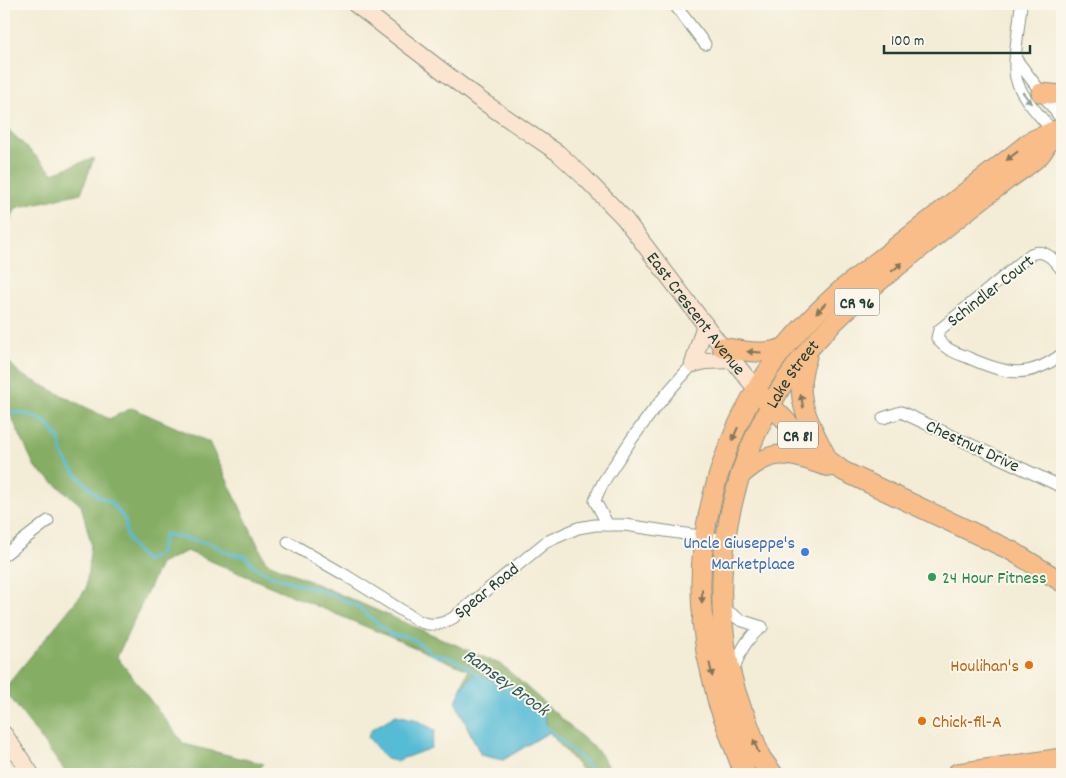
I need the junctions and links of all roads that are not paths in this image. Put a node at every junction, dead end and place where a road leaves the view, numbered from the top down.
1 (355, 4) edge
2 (674, 4) edge
3 (1021, 4) edge
4 (705, 44) dead end
5 (1016, 59) junction
6 (1041, 93) junction
7 (1062, 95) edge
8 (1060, 130) edge
9 (1062, 270) edge
10 (705, 324) junction
11 (786, 347) junction
12 (810, 348) junction
13 (727, 354) junction
14 (1062, 354) edge
15 (694, 364) junction
16 (757, 390) junction
17 (771, 406) junction
18 (883, 418) dead end
19 (836, 466) junction
20 (740, 476) junction
21 (1062, 487) edge
22 (48, 521) dead end
23 (608, 525) junction
24 (706, 537) junction
25 (726, 540) junction
26 (288, 542) dead end
27 (4, 555) edge
28 (1062, 582) edge
29 (722, 606) junction
30 (703, 621) joint
31 (732, 677) junction
32 (744, 715) joint
33 (4, 734) edge
34 (1062, 759) edge
35 (31, 774) edge
36 (745, 774) edge
37 (772, 774) edge
38 (958, 774) edge

1 - 10 street, East Crescent Avenue
2 - 4 street
3 - 5 street
5 - 6 street
5 -> 8 street
6 - 7 main road
6 - 8 street
8 -> 11 main road, Lake Street / CR 96
12 -> 8 main road, Lake Street / CR 96
9 - 14 street, Schindler Court
10 - 13 street, East Crescent Avenue
10 - 15 street
11 -> 13 main road
11 - 16 main road, Lake Street / CR 96
12 - 17 main road, Lake Street / CR 96
19 -> 12 main road
13 - 15 street
13 - 16 street, East Crescent Avenue
15 - 23 street
16 - 17 main road, East Crescent Avenue
16 -> 24 main road, Lake Street
17 - 19 main road, East Crescent Avenue / CR 81
17 - 20 main road, Lake Street
18 - 21 street, Chestnut Drive
19 - 20 main road
19 - 28 main road, East Crescent Avenue / CR 81
20 - 25 main road, Lake Street
22 - 27 street
23 - 24 street, Spear Road
23 - 26 street, Spear Road
24 - 25 street, Spear Road
24 -> 30 main road, Lake Street
25 - 29 main road, Lake Street
29 - 31 main road, Lake Street
29 - 31 street
30 -> 36 highway
31 - 32 main road, Lake Street
37 -> 32 highway
33 - 35 street
34 - 38 highway

